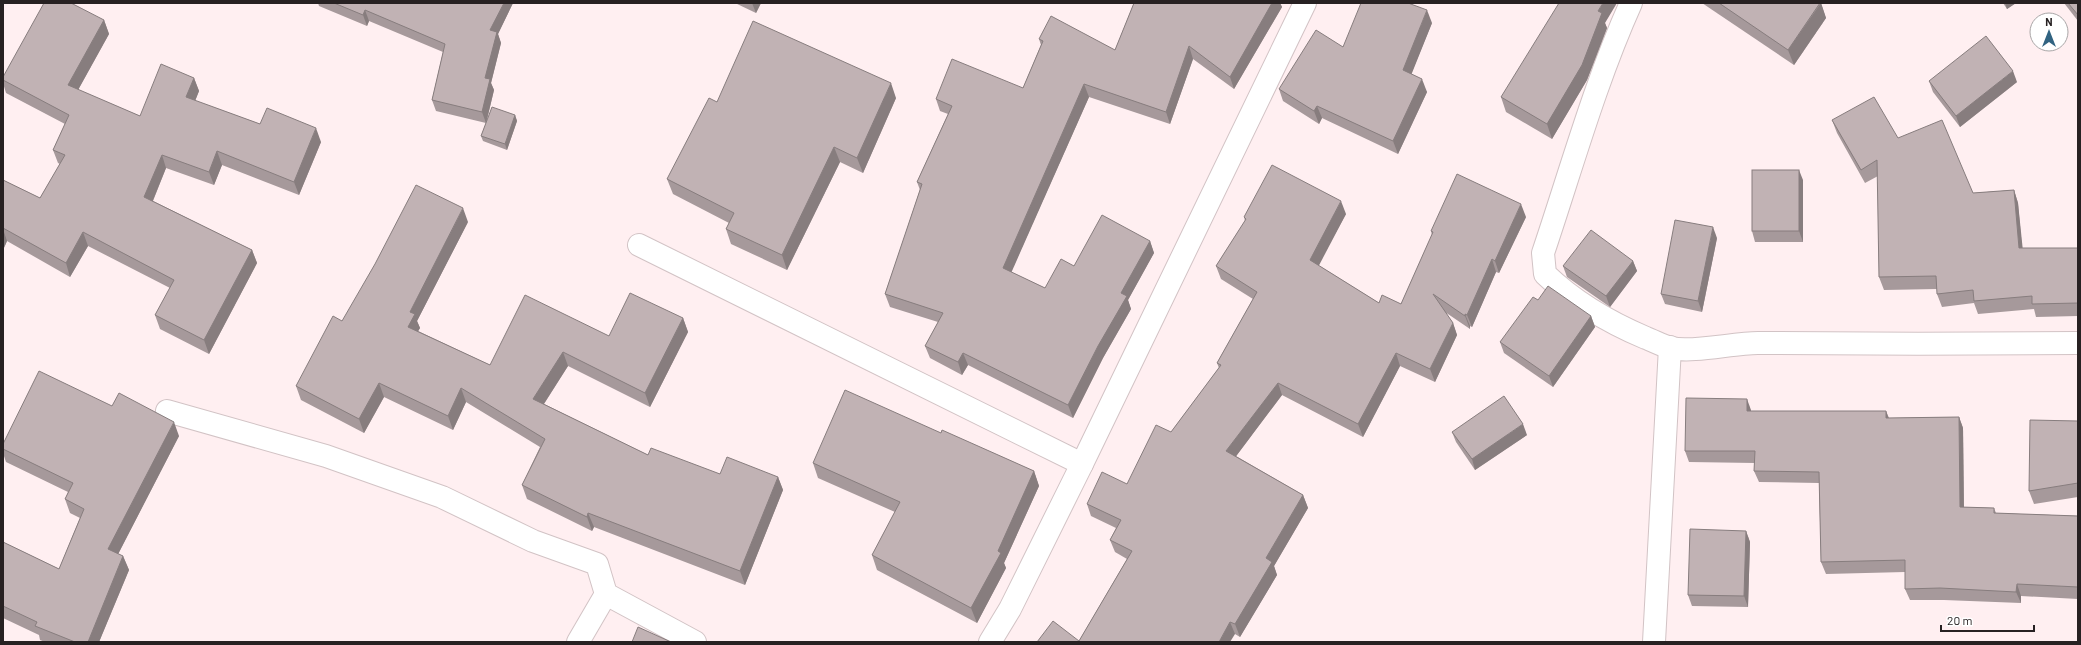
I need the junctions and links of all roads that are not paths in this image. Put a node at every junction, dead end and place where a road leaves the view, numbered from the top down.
1 (1305, 3) edge
2 (1631, 3) edge
3 (639, 245) dead end
4 (2078, 343) edge
5 (1670, 347) junction
6 (167, 411) dead end
7 (1082, 464) junction
8 (606, 594) junction
9 (578, 642) edge
10 (695, 642) edge
11 (990, 642) edge
12 (1654, 642) edge

1 - 7 street
2 - 5 street
3 - 7 street
4 - 5 street
5 - 12 street
6 - 8 street
7 - 11 street
8 - 9 street
8 - 10 street

